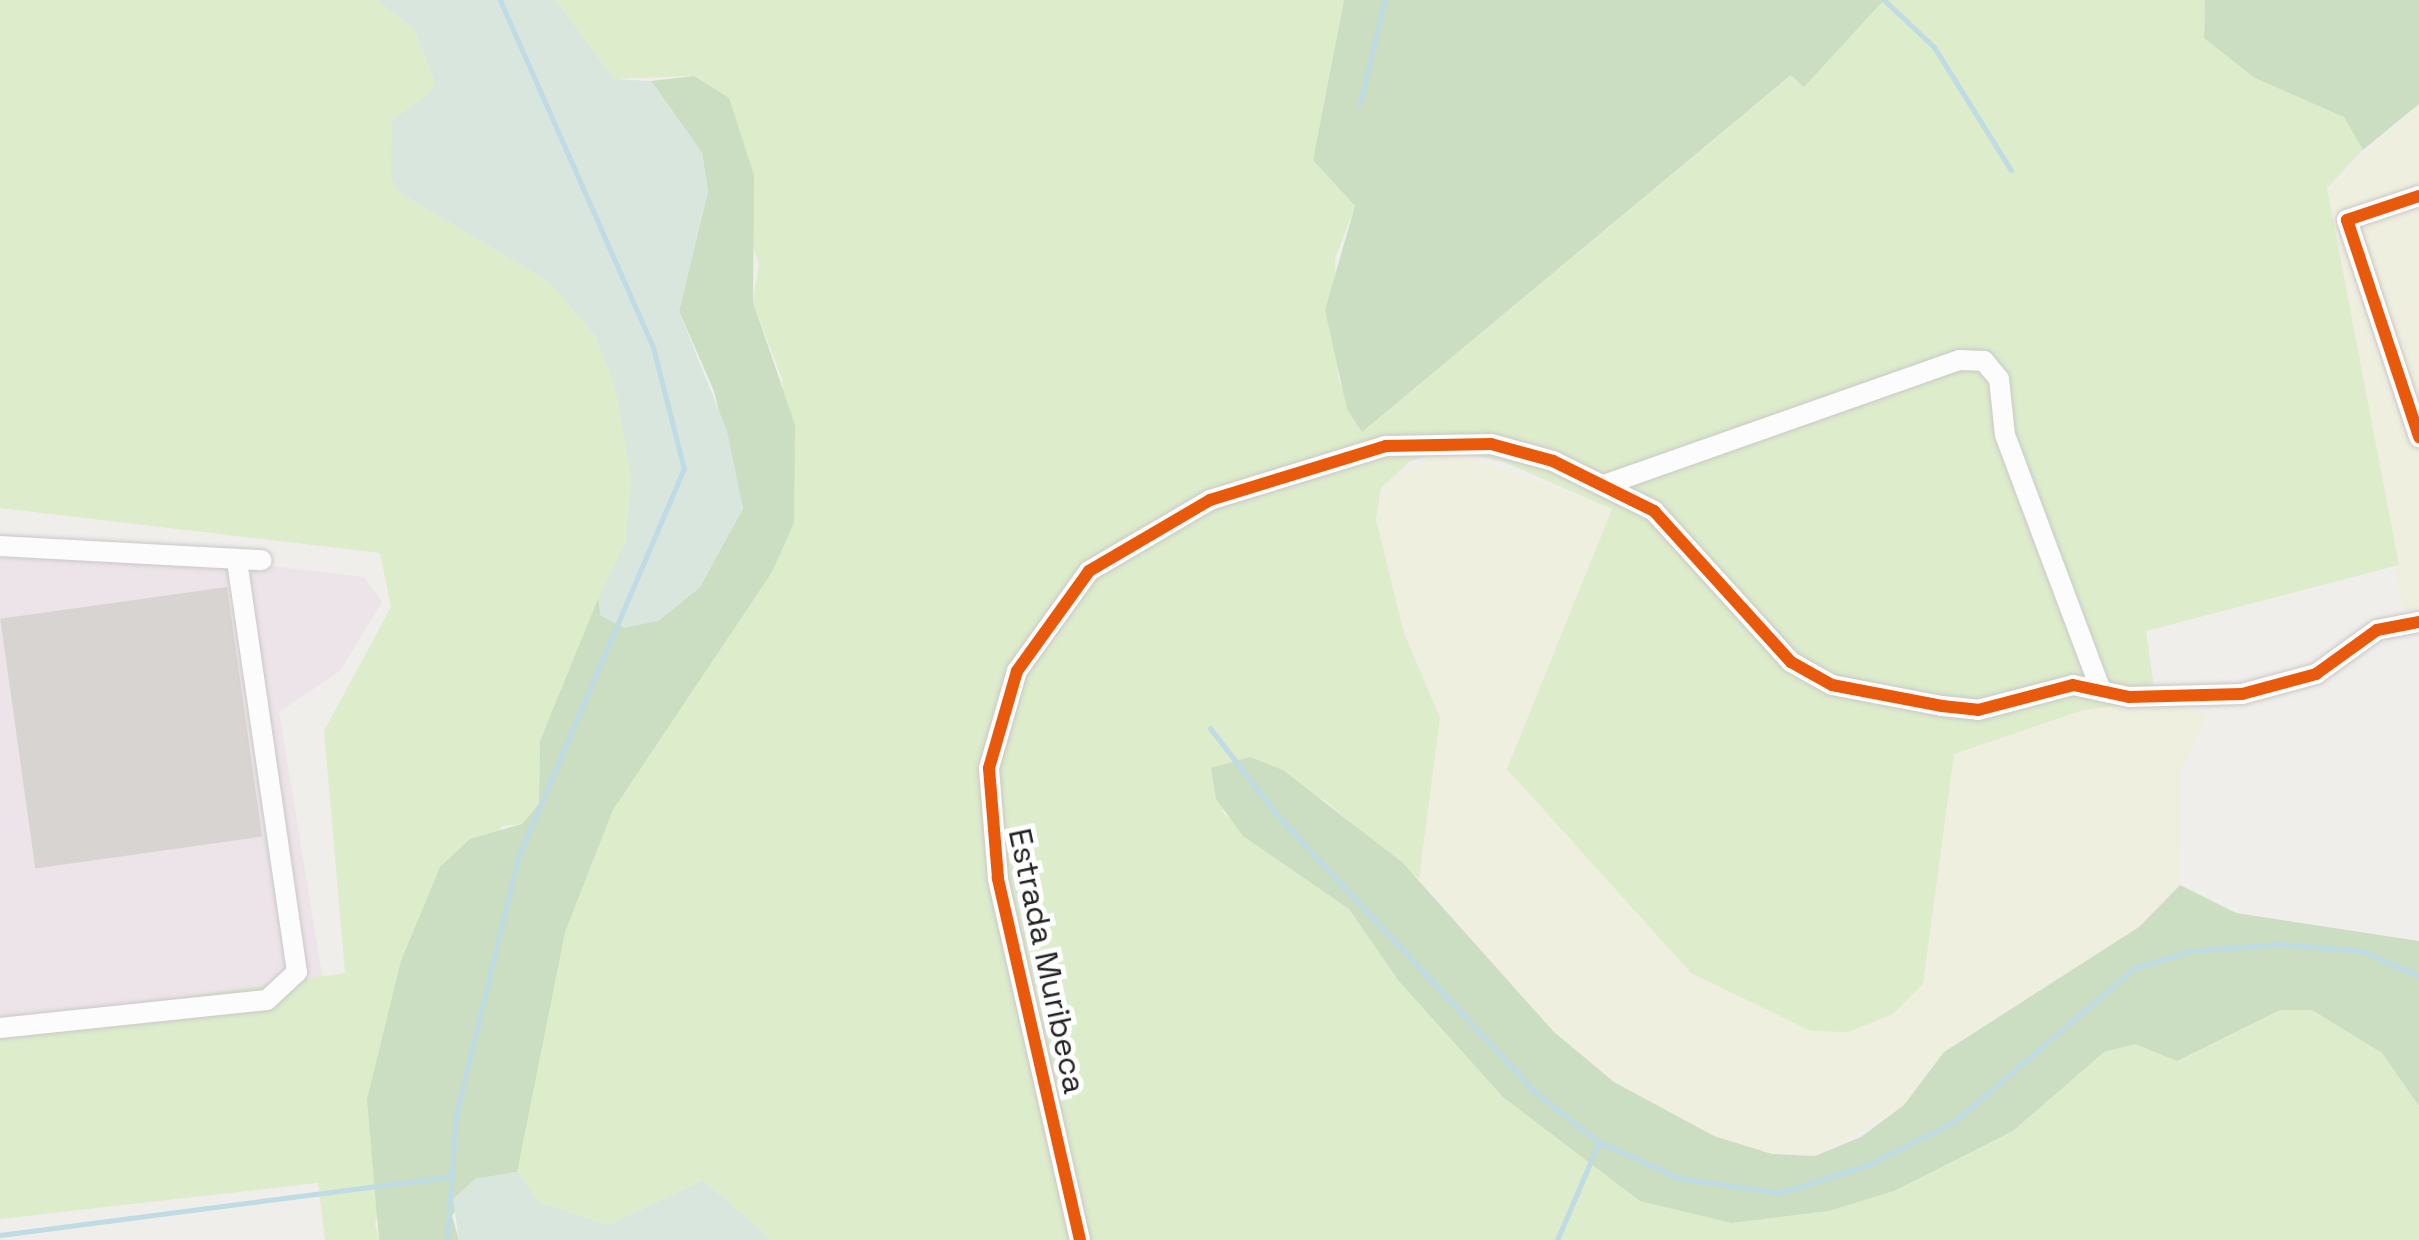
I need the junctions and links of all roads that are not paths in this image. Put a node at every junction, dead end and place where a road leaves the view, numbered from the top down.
1 (2419, 196) edge
2 (2419, 436) edge
3 (1606, 484) junction
4 (0, 546) edge
5 (237, 559) junction
6 (262, 560) dead end
7 (2419, 622) edge
8 (2101, 690) junction
9 (0, 1028) edge
10 (1080, 1240) edge

1 - 2 street
3 - 8 street, Estrada Muribeca
3 - 8 street
3 - 10 street, Estrada Muribeca
4 - 5 street
5 - 6 street
5 - 9 street
7 - 8 street, Estrada Muribeca

